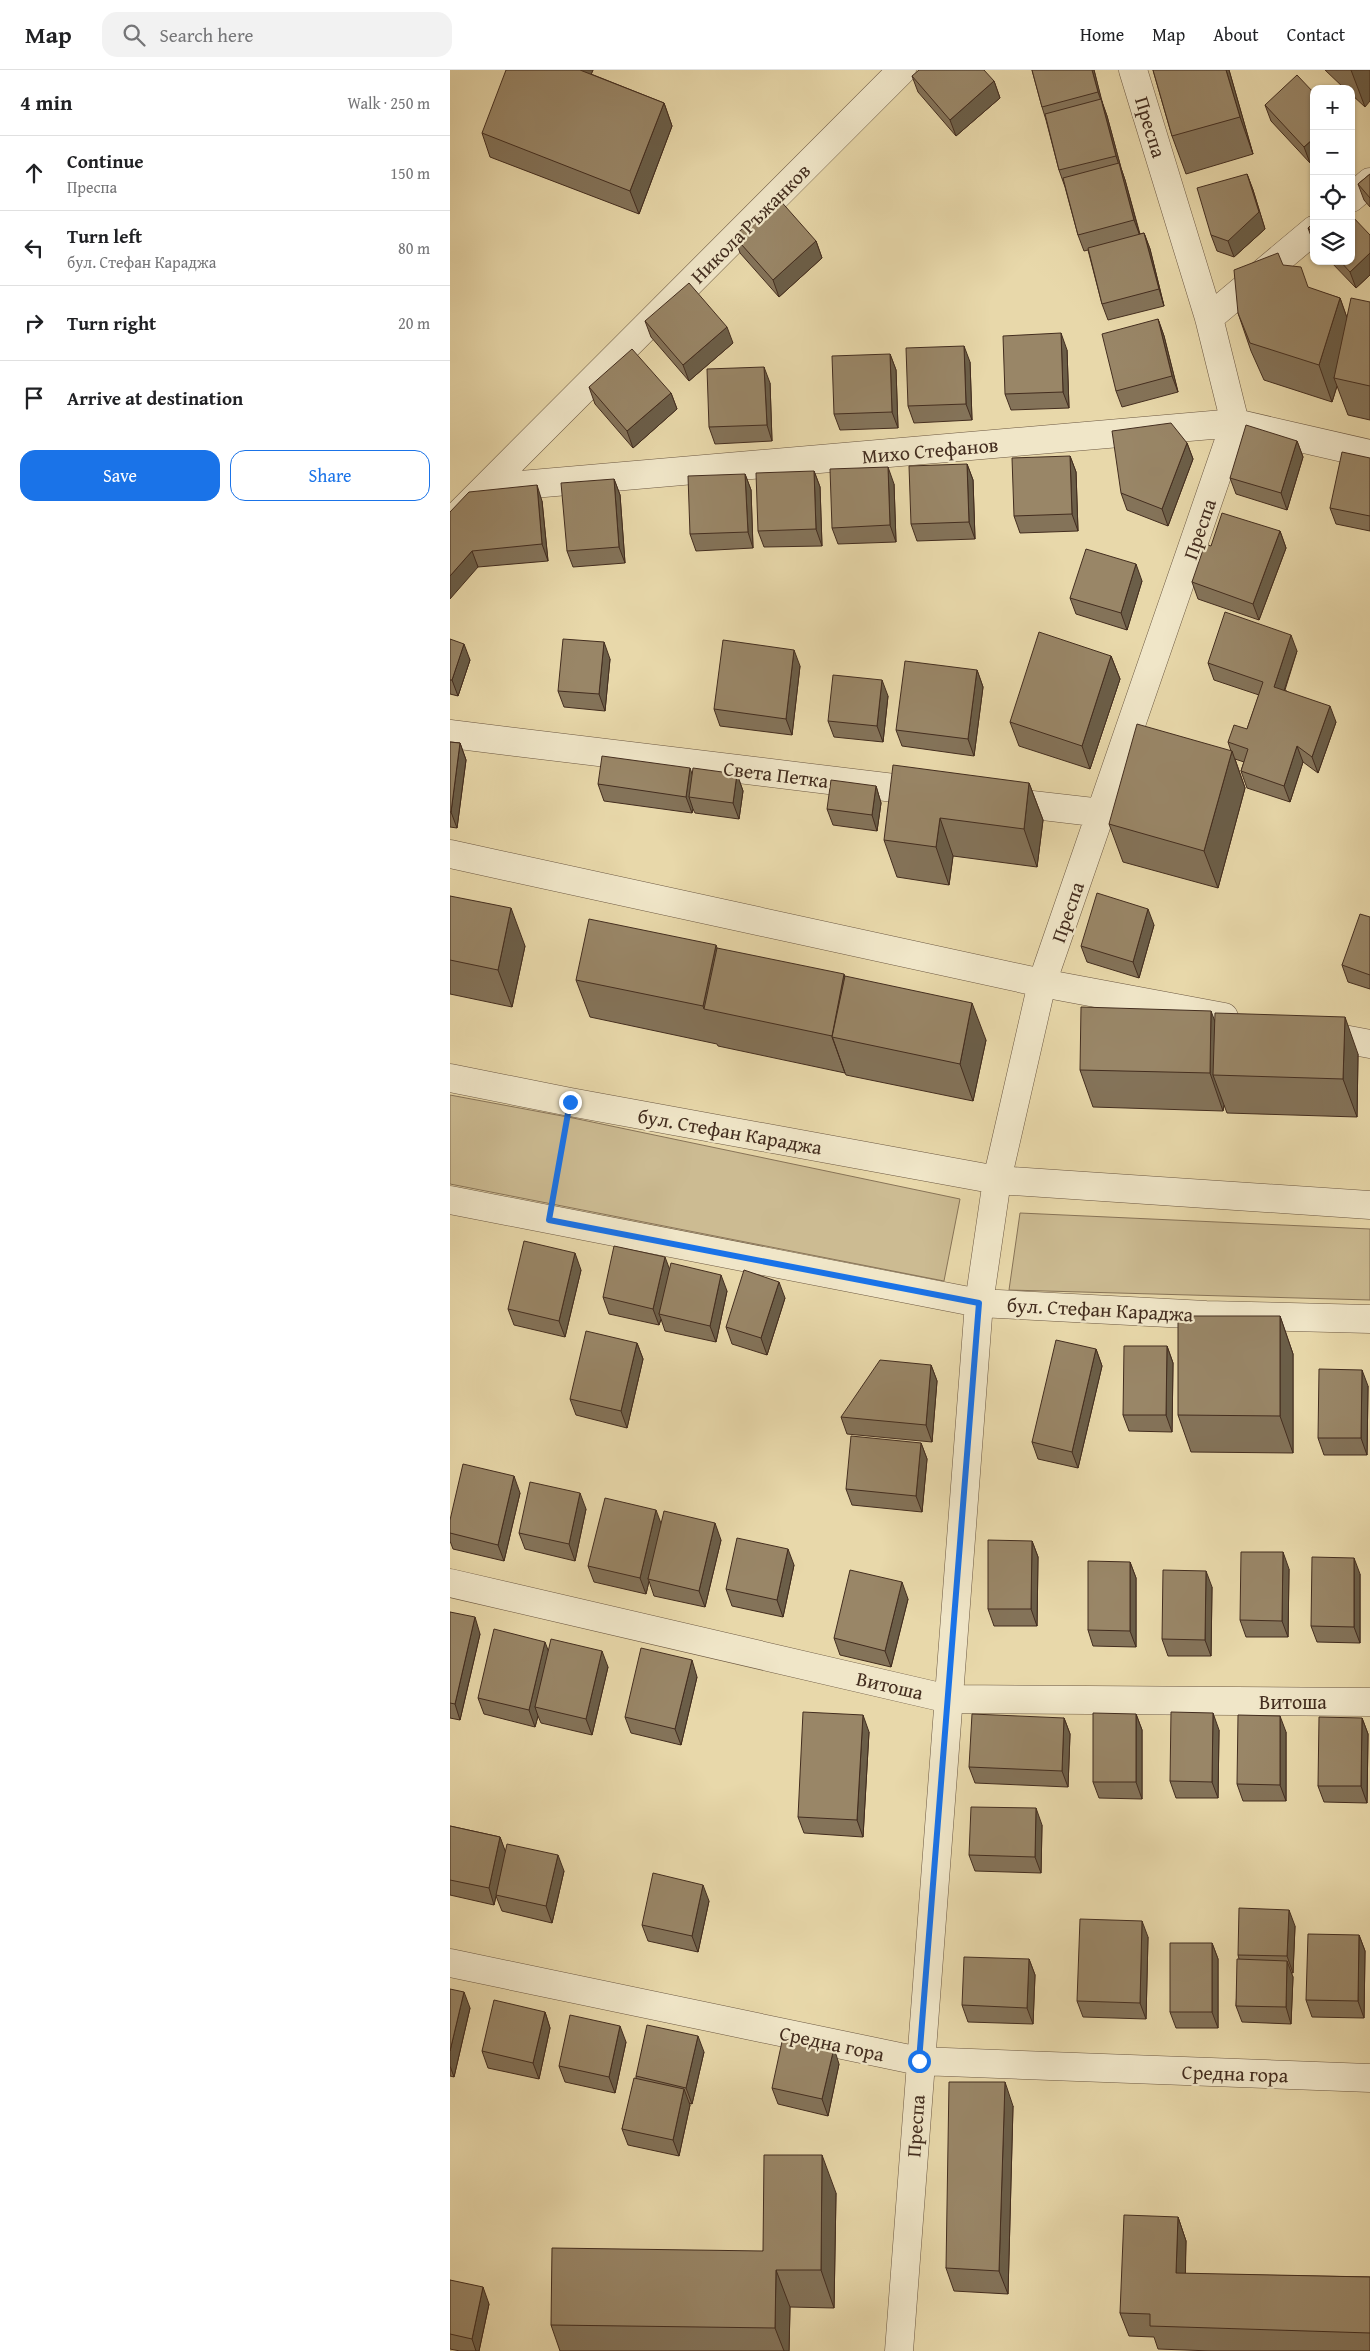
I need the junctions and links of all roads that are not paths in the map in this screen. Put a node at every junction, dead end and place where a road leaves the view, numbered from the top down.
1 (902, 70) edge
2 (1133, 70) edge
3 (1370, 182) edge
4 (1355, 195) edge
5 (1310, 233) edge
6 (1210, 318) junction
7 (1235, 423) junction
8 (1370, 454) edge
9 (486, 488) junction
10 (450, 524) edge
11 (450, 734) edge
12 (1102, 813) junction
13 (450, 854) edge
14 (1042, 983) junction
15 (1245, 1021) edge
16 (1293, 1030) edge
17 (1370, 1044) edge
18 (450, 1078) edge
19 (997, 1180) junction
20 (450, 1200) edge
21 (1370, 1205) edge
22 (979, 1303) junction
23 (1370, 1319) edge
24 (450, 1583) edge
25 (949, 1699) junction
26 (1370, 1702) edge
27 (450, 1963) edge
28 (919, 2061) junction
29 (1370, 2078) edge
30 (899, 2351) edge

1 - 9 street, Никола Ръжанков
2 - 6 street, Преспа
3 - 4 street
5 - 6 street
6 - 7 street, Преспа
7 - 8 street, Михо Стефанов
7 - 9 street, Михо Стефанов
7 - 12 street, Преспа
9 - 10 street, Никола Ръжанков
11 - 12 street, Света Петка
12 - 14 street, Преспа
13 - 14 street
14 - 15 street
14 - 19 street, Преспа
16 - 17 street
18 - 19 street, бул. Стефан Караджа
19 - 21 street, бул. Стефан Караджа
19 - 22 street, Преспа
20 - 22 street, бул. Стефан Караджа
22 - 23 street, бул. Стефан Караджа
22 - 25 street, Преспа
24 - 25 street, Витоша
25 - 26 street, Витоша
25 - 28 street, Преспа
27 - 28 street, Средна гора
28 - 29 street, Средна гора
28 - 30 street, Преспа

